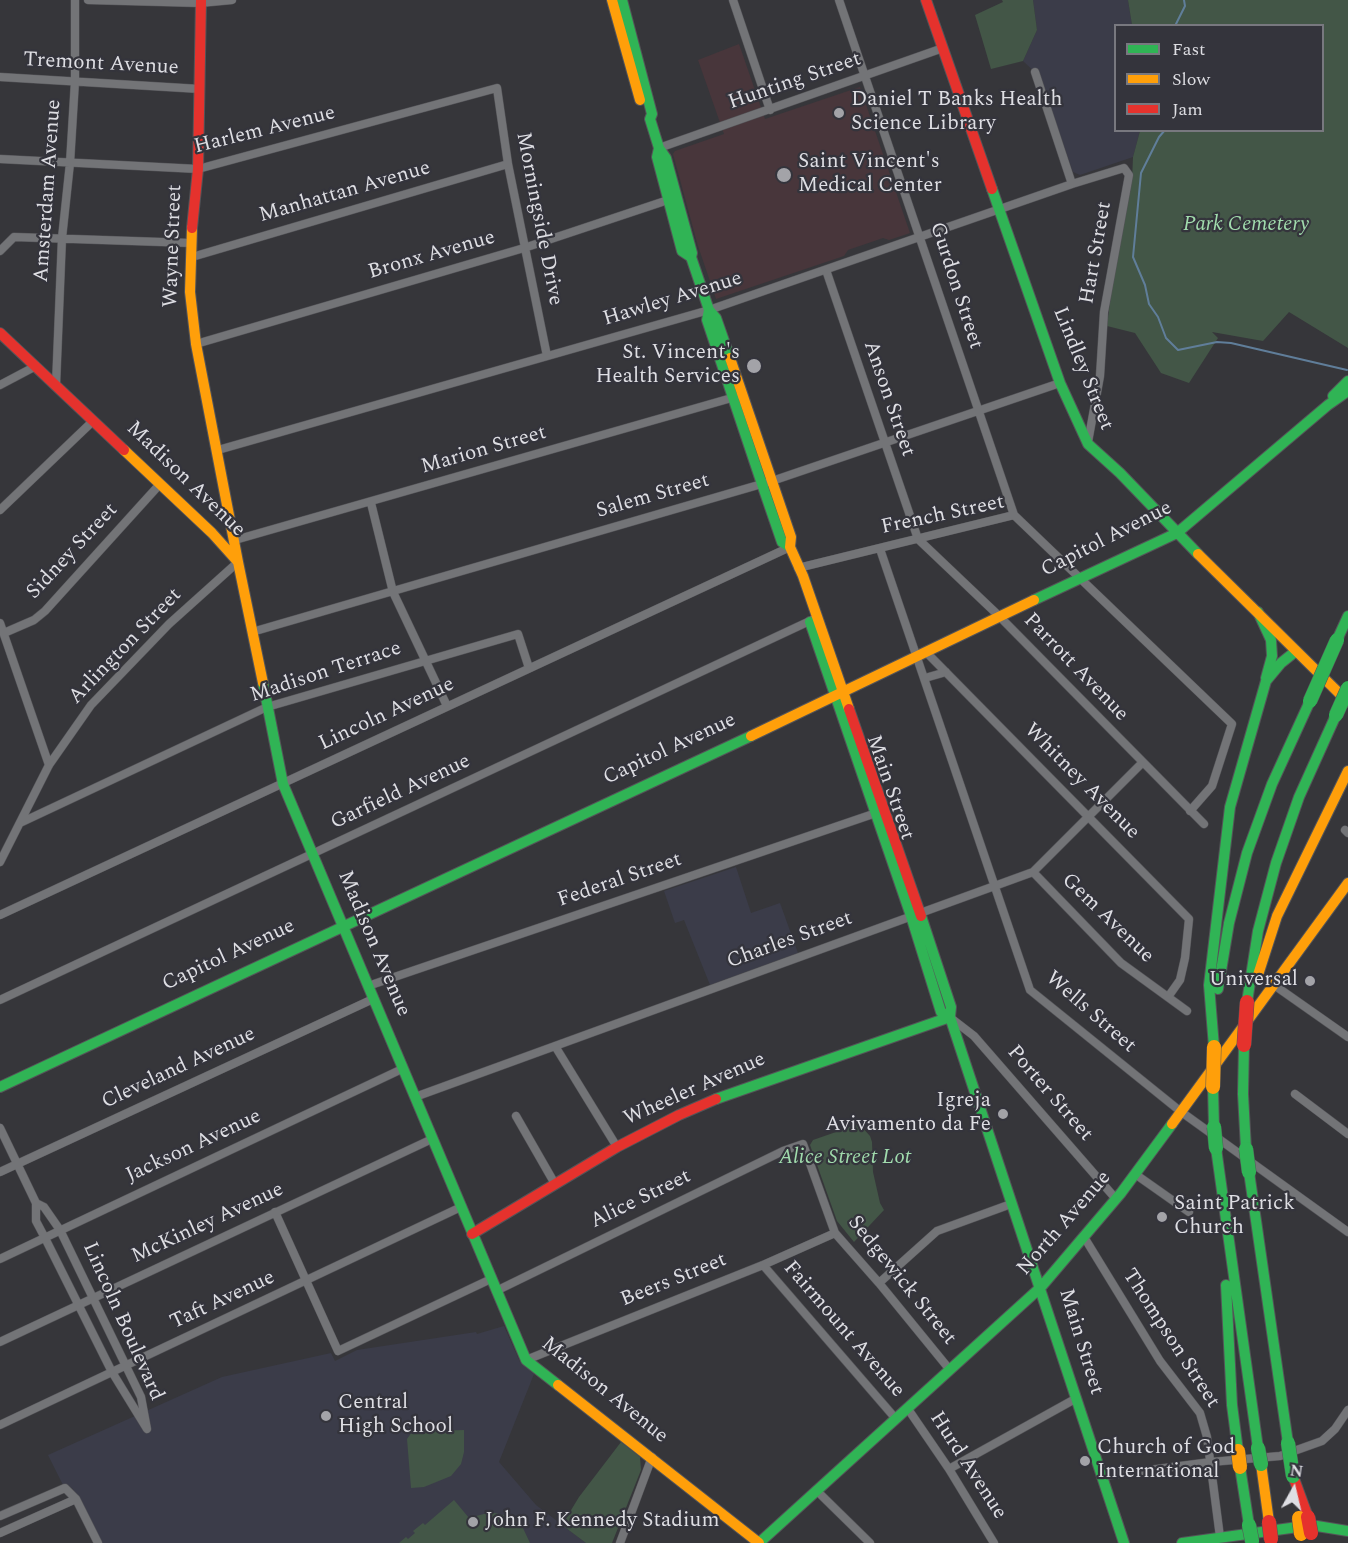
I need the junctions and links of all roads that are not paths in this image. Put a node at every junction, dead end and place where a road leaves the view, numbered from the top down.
1 (75, 0) edge
2 (88, 0) edge
3 (232, 0) edge
4 (612, 0) edge
5 (622, 0) edge
6 (733, 0) edge
7 (839, 0) edge
8 (926, 0) edge
9 (201, 1) edge
10 (628, 40) junction
11 (943, 48) junction
12 (1035, 72) dead end
13 (866, 76) junction
14 (0, 77) edge
15 (75, 81) junction
16 (201, 88) junction
17 (497, 88) joint
18 (770, 110) junction
19 (659, 148) junction
20 (0, 159) edge
21 (70, 163) junction
22 (508, 164) junction
23 (198, 169) junction
24 (1129, 175) joint
25 (1072, 184) junction
26 (673, 199) junction
27 (1000, 209) junction
28 (920, 237) junction
29 (62, 238) junction
30 (191, 243) junction
31 (524, 248) junction
32 (0, 251) edge
33 (192, 257) junction
34 (826, 270) junction
35 (709, 310) junction
36 (0, 333) edge
37 (196, 344) junction
38 (547, 356) junction
39 (36, 366) junction
40 (1348, 381) edge
41 (1060, 383) junction
42 (0, 385) edge
43 (56, 385) junction
44 (1348, 391) edge
45 (737, 396) junction
46 (1328, 405) junction
47 (977, 410) junction
48 (93, 421) junction
49 (884, 443) junction
50 (1088, 444) junction
51 (218, 450) junction
52 (767, 482) junction
53 (160, 484) junction
54 (371, 503) junction
55 (0, 510) edge
56 (1014, 515) junction
57 (1177, 533) junction
58 (918, 539) junction
59 (235, 540) junction
60 (790, 547) junction
61 (880, 549) junction
62 (238, 562) junction
63 (798, 568) junction
64 (1081, 578) junction
65 (393, 592) junction
66 (1258, 612) junction
67 (999, 616) junction
68 (1348, 616) edge
69 (813, 619) junction
70 (0, 623) edge
71 (252, 632) junction
72 (4, 633) junction
73 (1296, 651) junction
74 (922, 654) junction
75 (427, 660) junction
76 (529, 668) junction
77 (946, 672) junction
78 (925, 678) junction
79 (1266, 681) junction
80 (1348, 688) edge
81 (840, 694) junction
82 (1348, 702) edge
83 (447, 706) junction
84 (267, 707) junction
85 (1142, 763) junction
86 (49, 765) junction
87 (1348, 771) edge
88 (283, 784) junction
89 (1190, 811) junction
90 (880, 812) junction
91 (1089, 816) junction
92 (20, 823) junction
93 (1204, 824) dead end
94 (312, 854) junction
95 (1, 856) edge
96 (1033, 872) junction
97 (1348, 883) edge
98 (996, 885) junction
99 (915, 914) junction
100 (0, 915) edge
101 (343, 926) junction
102 (1275, 985) junction
103 (370, 992) junction
104 (1168, 997) junction
105 (0, 1000) edge
106 (1247, 1002) junction
107 (1187, 1011) dead end
108 (950, 1017) junction
109 (1348, 1037) edge
110 (555, 1047) junction
111 (1214, 1047) junction
112 (402, 1069) junction
113 (0, 1086) edge
114 (1295, 1094) dead end
115 (415, 1097) junction
116 (1180, 1111) junction
117 (516, 1116) dead end
118 (0, 1128) edge
119 (1348, 1134) edge
120 (432, 1139) junction
121 (803, 1144) joint
122 (617, 1147) junction
123 (18, 1164) junction
124 (0, 1172) edge
125 (1135, 1174) junction
126 (555, 1184) junction
127 (1116, 1199) junction
128 (36, 1203) junction
129 (1011, 1204) junction
130 (461, 1208) junction
131 (275, 1212) junction
132 (1189, 1212) dead end
133 (1224, 1214) junction
134 (60, 1230) junction
135 (1348, 1232) edge
136 (835, 1233) junction
137 (472, 1234) junction
138 (1084, 1237) junction
139 (45, 1238) junction
140 (0, 1259) edge
141 (763, 1265) junction
142 (308, 1281) junction
143 (879, 1283) junction
144 (493, 1285) junction
145 (1041, 1287) junction
146 (93, 1298) junction
147 (78, 1306) junction
148 (0, 1342) edge
149 (526, 1360) junction
150 (126, 1366) junction
151 (950, 1370) junction
152 (112, 1372) junction
153 (1075, 1399) junction
154 (908, 1409) junction
155 (1348, 1410) edge
156 (896, 1419) junction
157 (0, 1425) edge
158 (652, 1457) junction
159 (1211, 1462) junction
160 (949, 1469) junction
161 (1103, 1476) junction
162 (816, 1490) junction
163 (76, 1499) junction
164 (0, 1516) edge
165 (1348, 1531) edge
166 (0, 1533) edge
167 (1220, 1537) junction
168 (1307, 1538) edge
169 (1272, 1541) edge
170 (1252, 1542) edge
171 (98, 1543) edge
172 (620, 1543) edge
173 (759, 1543) edge
174 (870, 1543) edge
175 (994, 1543) edge
176 (1124, 1543) edge
177 (1182, 1543) edge

1 - 15 street, Amsterdam Avenue
2 - 9 street
3 - 9 street
4 - 10 main road, Main Street
5 - 10 main road, Main Street
6 - 18 street
7 - 13 street, Gurdon Street
8 - 11 main road, Lindley Street
9 - 16 main road, Wayne Street
10 - 19 main road, Main Street
11 - 13 street, Hunting Street
11 - 27 main road, Lindley Street
12 - 25 street
13 - 18 street, Hunting Street
13 - 28 street, Gurdon Street
14 - 15 street, Tremont Avenue
15 - 16 street, Tremont Avenue
15 - 21 street, Amsterdam Avenue
16 - 23 main road, Wayne Street
17 - 22 street, Morningside Drive
17 - 23 street, Harlem Avenue
18 - 19 street, Hunting Street
19 - 26 main road, Main Street
20 - 21 street, Harlem Avenue
21 - 23 street, Harlem Avenue
21 - 29 street, Amsterdam Avenue
22 - 31 street, Morningside Drive
22 - 33 street, Manhattan Avenue
23 - 30 main road, Wayne Street
24 - 25 street, Hawley Avenue
24 - 50 street, Hart Street
25 - 27 street, Hawley Avenue
26 - 31 street, Bronx Avenue
26 - 35 main road, Main Street
27 - 28 street, Hawley Avenue
27 - 41 main road, Lindley Street
28 - 34 street, Hawley Avenue
28 - 47 street, Gurdon Street
29 - 30 street
29 - 32 street
29 - 43 street, Amsterdam Avenue
30 - 33 main road, Wayne Street
31 - 37 street, Bronx Avenue
31 - 38 street, Morningside Drive
33 - 37 main road, Wayne Street
34 - 35 street, Hawley Avenue
34 - 49 street, Anson Street
35 - 38 street, Hawley Avenue
35 - 45 main road, Main Street
36 - 39 main road, Madison Avenue
37 - 51 main road, Wayne Street
38 - 51 street, Hawley Avenue
39 - 42 street
39 - 43 main road, Madison Avenue
40 - 46 main road, Capitol Avenue
41 - 47 street, Salem Street
41 - 50 main road, Lindley Street
43 - 48 main road, Madison Avenue
44 - 46 main road, Capitol Avenue
45 - 52 main road, Main Street
45 - 54 street, Marion Street
46 - 57 main road, Capitol Avenue
47 - 49 street, Salem Street
47 - 56 street, Gurdon Street
48 - 53 main road, Madison Avenue
48 - 55 street
49 - 52 street, Salem Street
49 - 58 street, Anson Street
50 - 57 main road, Lindley Street
51 - 59 main road, Wayne Street
52 - 60 main road, Main Street
52 - 65 street, Salem Street
53 - 62 main road, Madison Avenue
53 - 72 street, Sidney Street
54 - 59 street, Marion Street
54 - 65 street
56 - 58 street, French Street
56 - 64 street, French Street
57 - 64 main road, Capitol Avenue
57 - 66 main road, Lindley Street
58 - 61 street, French Street
58 - 67 street, Parrott Avenue
59 - 62 main road, Wayne Street
60 - 63 main road, Main Street
60 - 76 street, Lincoln Avenue
61 - 63 street, French Street
61 - 74 street, Wells Street
62 - 71 main road, Madison Avenue
62 - 86 street, Arlington Street
63 - 69 main road, Main Street
64 - 67 main road, Capitol Avenue
64 - 89 street, French Street
65 - 71 street, Salem Street
65 - 75 street
66 - 73 main road, Lindley Street
66 - 79 main road
67 - 74 main road, Capitol Avenue
67 - 85 street, Parrott Avenue
68 - 111 main road, bridge
69 - 81 main road, Main Street
69 - 94 street, Garfield Avenue
70 - 72 street
71 - 84 main road, Madison Avenue
72 - 86 street
73 - 79 main road
73 - 82 main road, Lindley Street
74 - 77 street, Whitney Avenue
74 - 78 street, Wells Street
74 - 81 main road, Capitol Avenue
75 - 76 street, Madison Terrace
75 - 83 street
75 - 84 street, Madison Terrace
76 - 83 street, Lincoln Avenue
77 - 78 street
77 - 91 street, Whitney Avenue
78 - 98 street, Wells Street
79 - 111 main road
80 - 106 main road, bridge
81 - 90 main road, Main Street
81 - 101 main road, Capitol Avenue
83 - 88 street, Lincoln Avenue
84 - 88 main road, Madison Avenue
84 - 92 street, Madison Terrace
85 - 89 street, Parrott Avenue
85 - 91 street, Charles Street
86 - 92 street, Arlington Street
87 - 106 main road
88 - 94 main road, Madison Avenue
88 - 100 street, Lincoln Avenue
89 - 93 street, Parrott Avenue
90 - 99 main road, Main Street
90 - 103 street, Federal Street
91 - 96 street, Charles Street
91 - 104 street, Whitney Avenue
92 - 95 street, Arlington Street
94 - 101 main road, Madison Avenue
94 - 105 street, Garfield Avenue
96 - 98 street, Charles Street
96 - 104 street, Gem Avenue
97 - 102 main road, North Avenue
98 - 99 street, Charles Street
98 - 116 street, Wells Street
99 - 108 main road, Main Street
99 - 110 street, Charles Street
101 - 103 main road, Madison Avenue
101 - 113 main road, Capitol Avenue
102 - 109 street
102 - 116 main road, North Avenue
103 - 112 main road, Madison Avenue
103 - 123 street, Cleveland Avenue
104 - 107 street, Gem Avenue
106 - 168 main road, bridge
108 - 122 main road, Wheeler Avenue
108 - 127 street, Porter Street
108 - 129 main road, Main Street
110 - 115 street, Charles Street
110 - 122 street
111 - 133 main road, bridge
112 - 115 main road, Madison Avenue
112 - 134 street, Jackson Avenue
114 - 119 street
115 - 120 main road, Madison Avenue
116 - 125 main road, North Avenue
116 - 135 street, Wells Street
117 - 126 street
118 - 123 street, Lincoln Boulevard
120 - 130 main road, Madison Avenue
120 - 131 street, McKinley Avenue
121 - 136 street, Sedgewick Street
121 - 144 street, Alice Street
122 - 126 main road, Wheeler Avenue
123 - 124 street, Cleveland Avenue
123 - 128 street, Lincoln Boulevard
125 - 127 main road, North Avenue
125 - 132 street
126 - 137 main road, Wheeler Avenue
127 - 138 main road, North Avenue
128 - 134 street, Lincoln Boulevard
128 - 139 street, Lincoln Boulevard
129 - 143 street
129 - 145 main road, Main Street
130 - 137 main road, Madison Avenue
130 - 142 street, Taft Avenue
131 - 142 street
131 - 146 street, McKinley Avenue
133 - 169 main road, bridge
133 - 170 main road, bridge
134 - 139 street, Jackson Avenue
134 - 146 street, Lincoln Boulevard
136 - 141 street, Beers Street
136 - 143 street, Sedgewick Street
137 - 144 main road, Madison Avenue
138 - 145 main road, North Avenue
138 - 159 street, Thompson Street
139 - 140 street, Jackson Avenue
139 - 147 street, Lincoln Boulevard
141 - 149 street, Beers Street
141 - 156 street, Fairmount Avenue
142 - 144 street, Alice Street
142 - 150 street, Taft Avenue
143 - 151 street, Sedgewick Street
144 - 149 main road, Madison Avenue
145 - 151 main road, North Avenue
145 - 153 main road, Main Street
146 - 147 street, McKinley Avenue
146 - 150 street, Lincoln Boulevard
147 - 148 street, McKinley Avenue
147 - 152 street, Lincoln Boulevard
149 - 158 main road, Madison Avenue
150 - 152 street, Taft Avenue
150 - 152 street, Lincoln Boulevard
151 - 154 main road, North Avenue
152 - 157 street, Taft Avenue
153 - 160 street
153 - 161 main road, Main Street
154 - 156 main road, North Avenue
154 - 160 street, Hurd Avenue
155 - 159 street
156 - 162 main road, North Avenue
158 - 172 street
158 - 173 main road, Madison Avenue
159 - 161 street
159 - 167 street, Thompson Street
160 - 175 street, Hurd Avenue
161 - 176 main road, Main Street
162 - 173 main road, North Avenue
162 - 174 street
163 - 164 street
163 - 166 street
163 - 171 street
165 - 167 main road
167 - 177 main road

